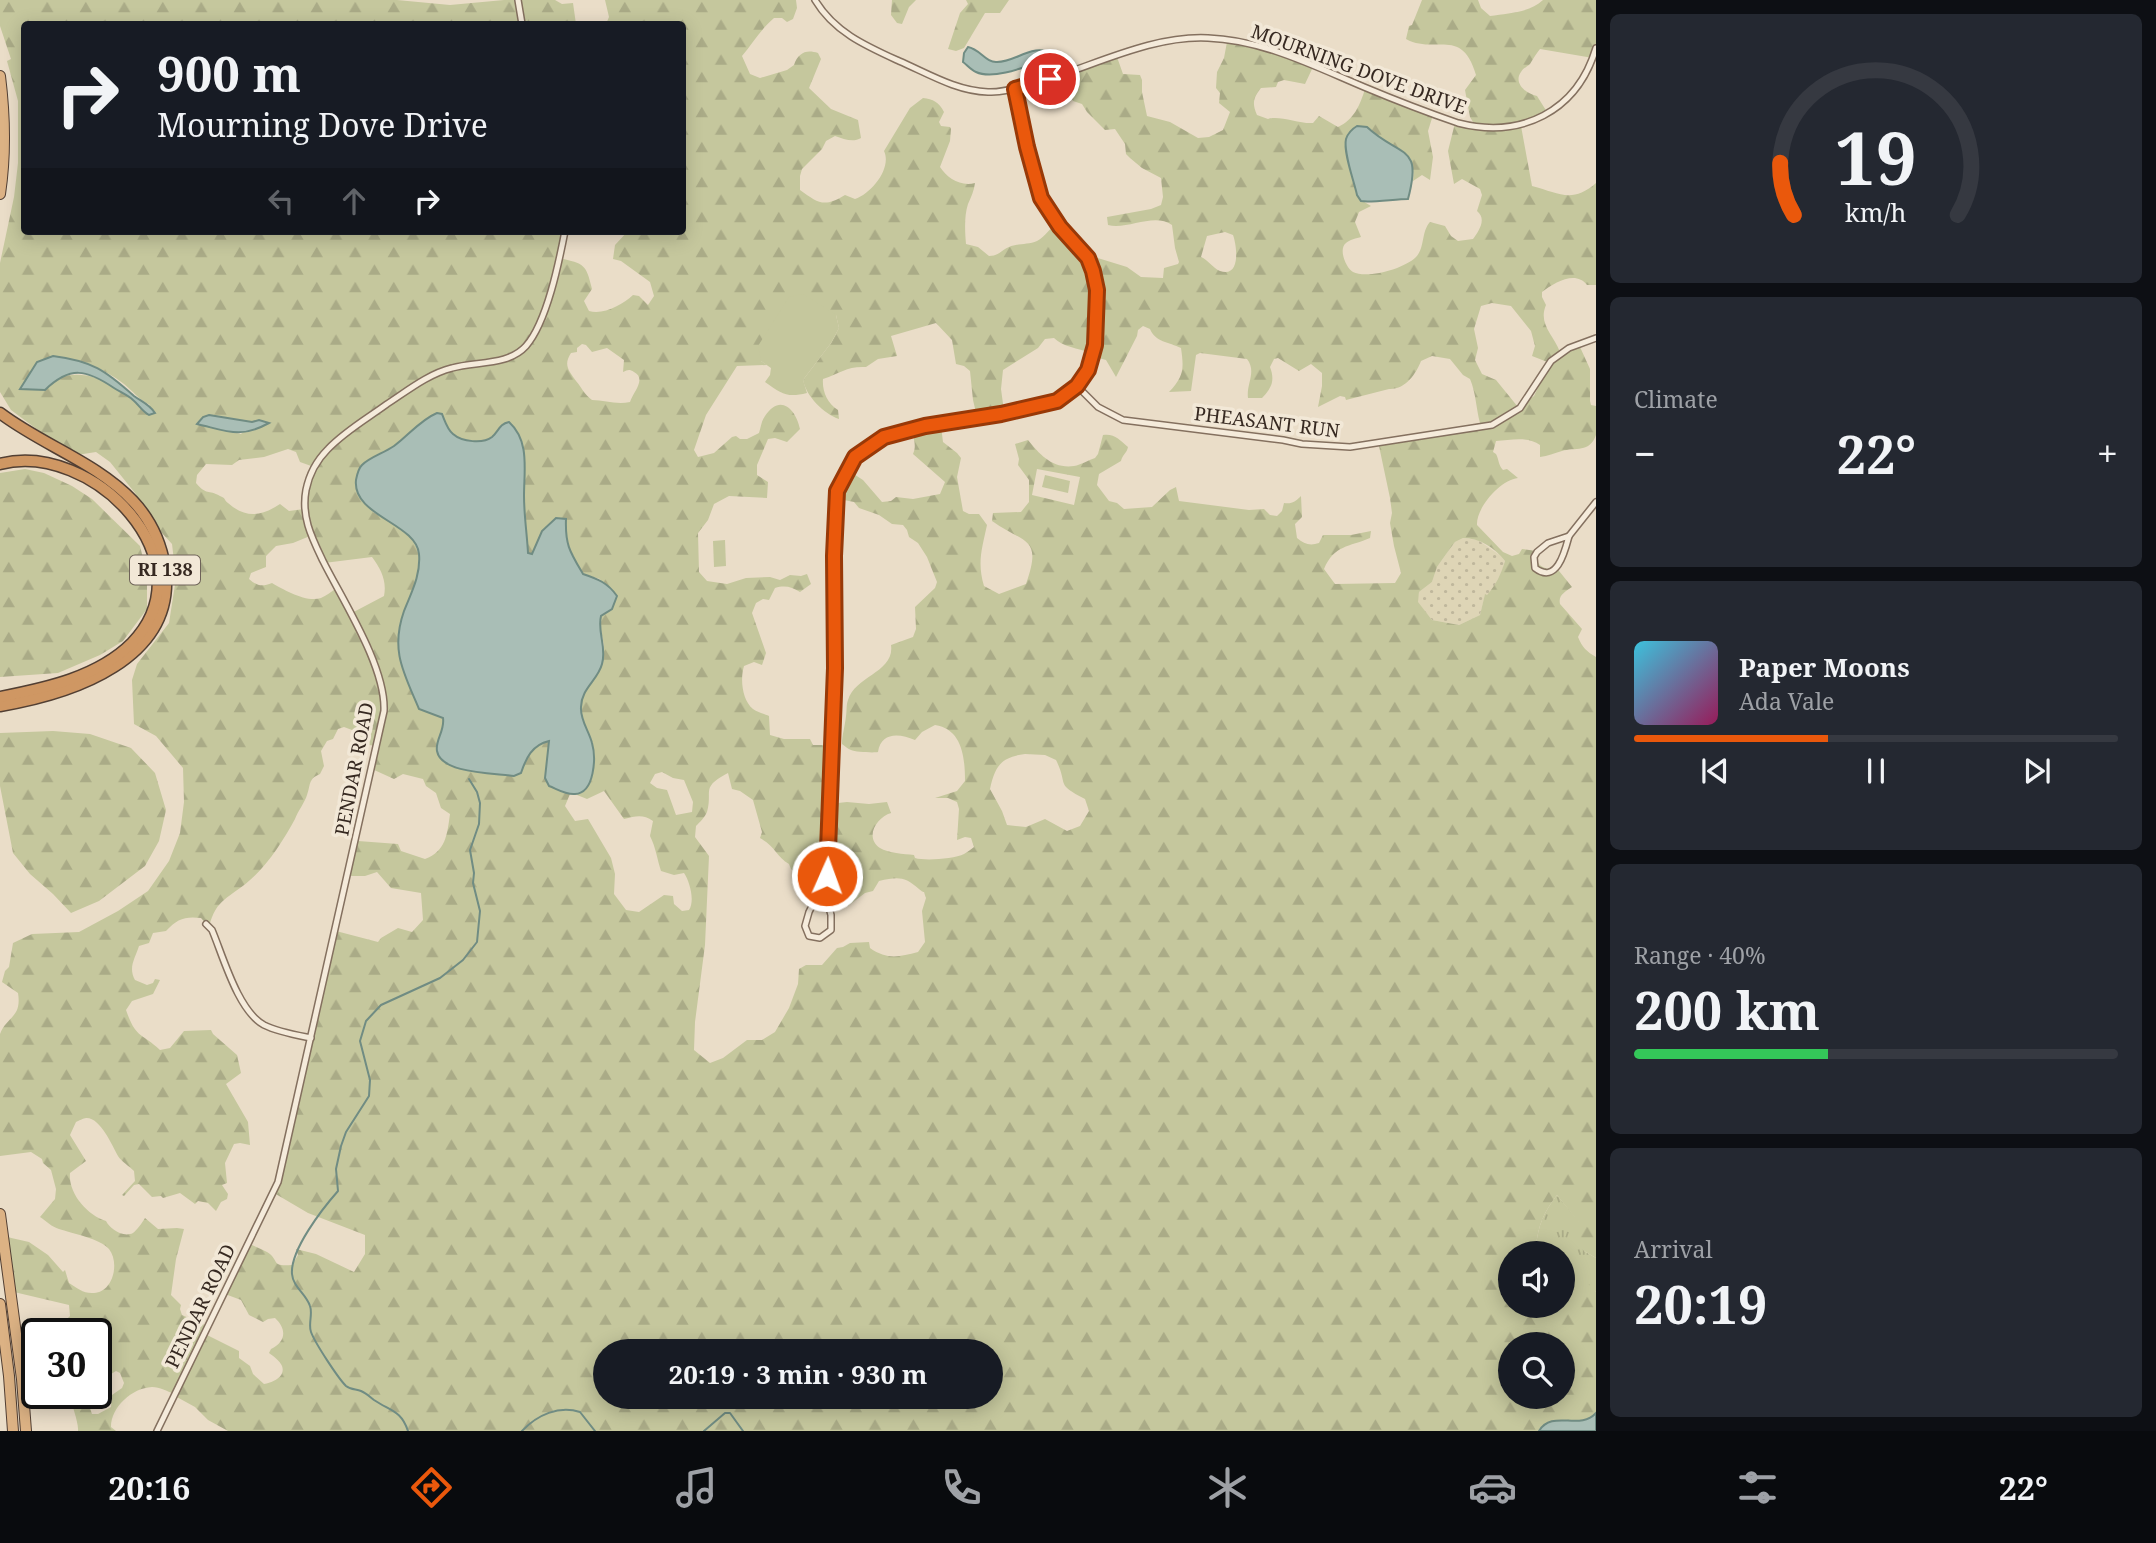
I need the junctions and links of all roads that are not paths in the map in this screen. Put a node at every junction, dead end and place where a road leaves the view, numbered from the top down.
1 (518, 0) edge
2 (815, 0) edge
3 (522, 21) edge
4 (1596, 48) edge
5 (0, 76) edge
6 (1015, 89) junction
7 (0, 194) edge
8 (564, 235) edge
9 (1596, 338) edge
10 (1077, 386) junction
11 (0, 413) edge
12 (0, 464) edge
13 (1596, 502) edge
14 (1569, 536) junction
15 (0, 697) edge
16 (0, 706) edge
17 (823, 886) junction
18 (206, 924) dead end
19 (311, 1038) junction
20 (0, 1214) edge
21 (0, 1304) edge
22 (13, 1431) edge
23 (26, 1431) edge
24 (157, 1431) edge

1 - 3 street
2 - 6 street, MOURNING DOVE DRIVE
4 - 6 street, MOURNING DOVE DRIVE
5 - 7 highway
6 - 10 street
8 - 19 street, PENDAR ROAD
9 - 10 street, PHEASANT RUN
10 - 17 street
11 - 16 highway, RI 138
12 - 15 highway
13 - 14 street
14 - 14 street
17 - 17 street
18 - 19 street
19 - 24 street, PENDAR ROAD
20 - 23 highway
21 - 22 highway

